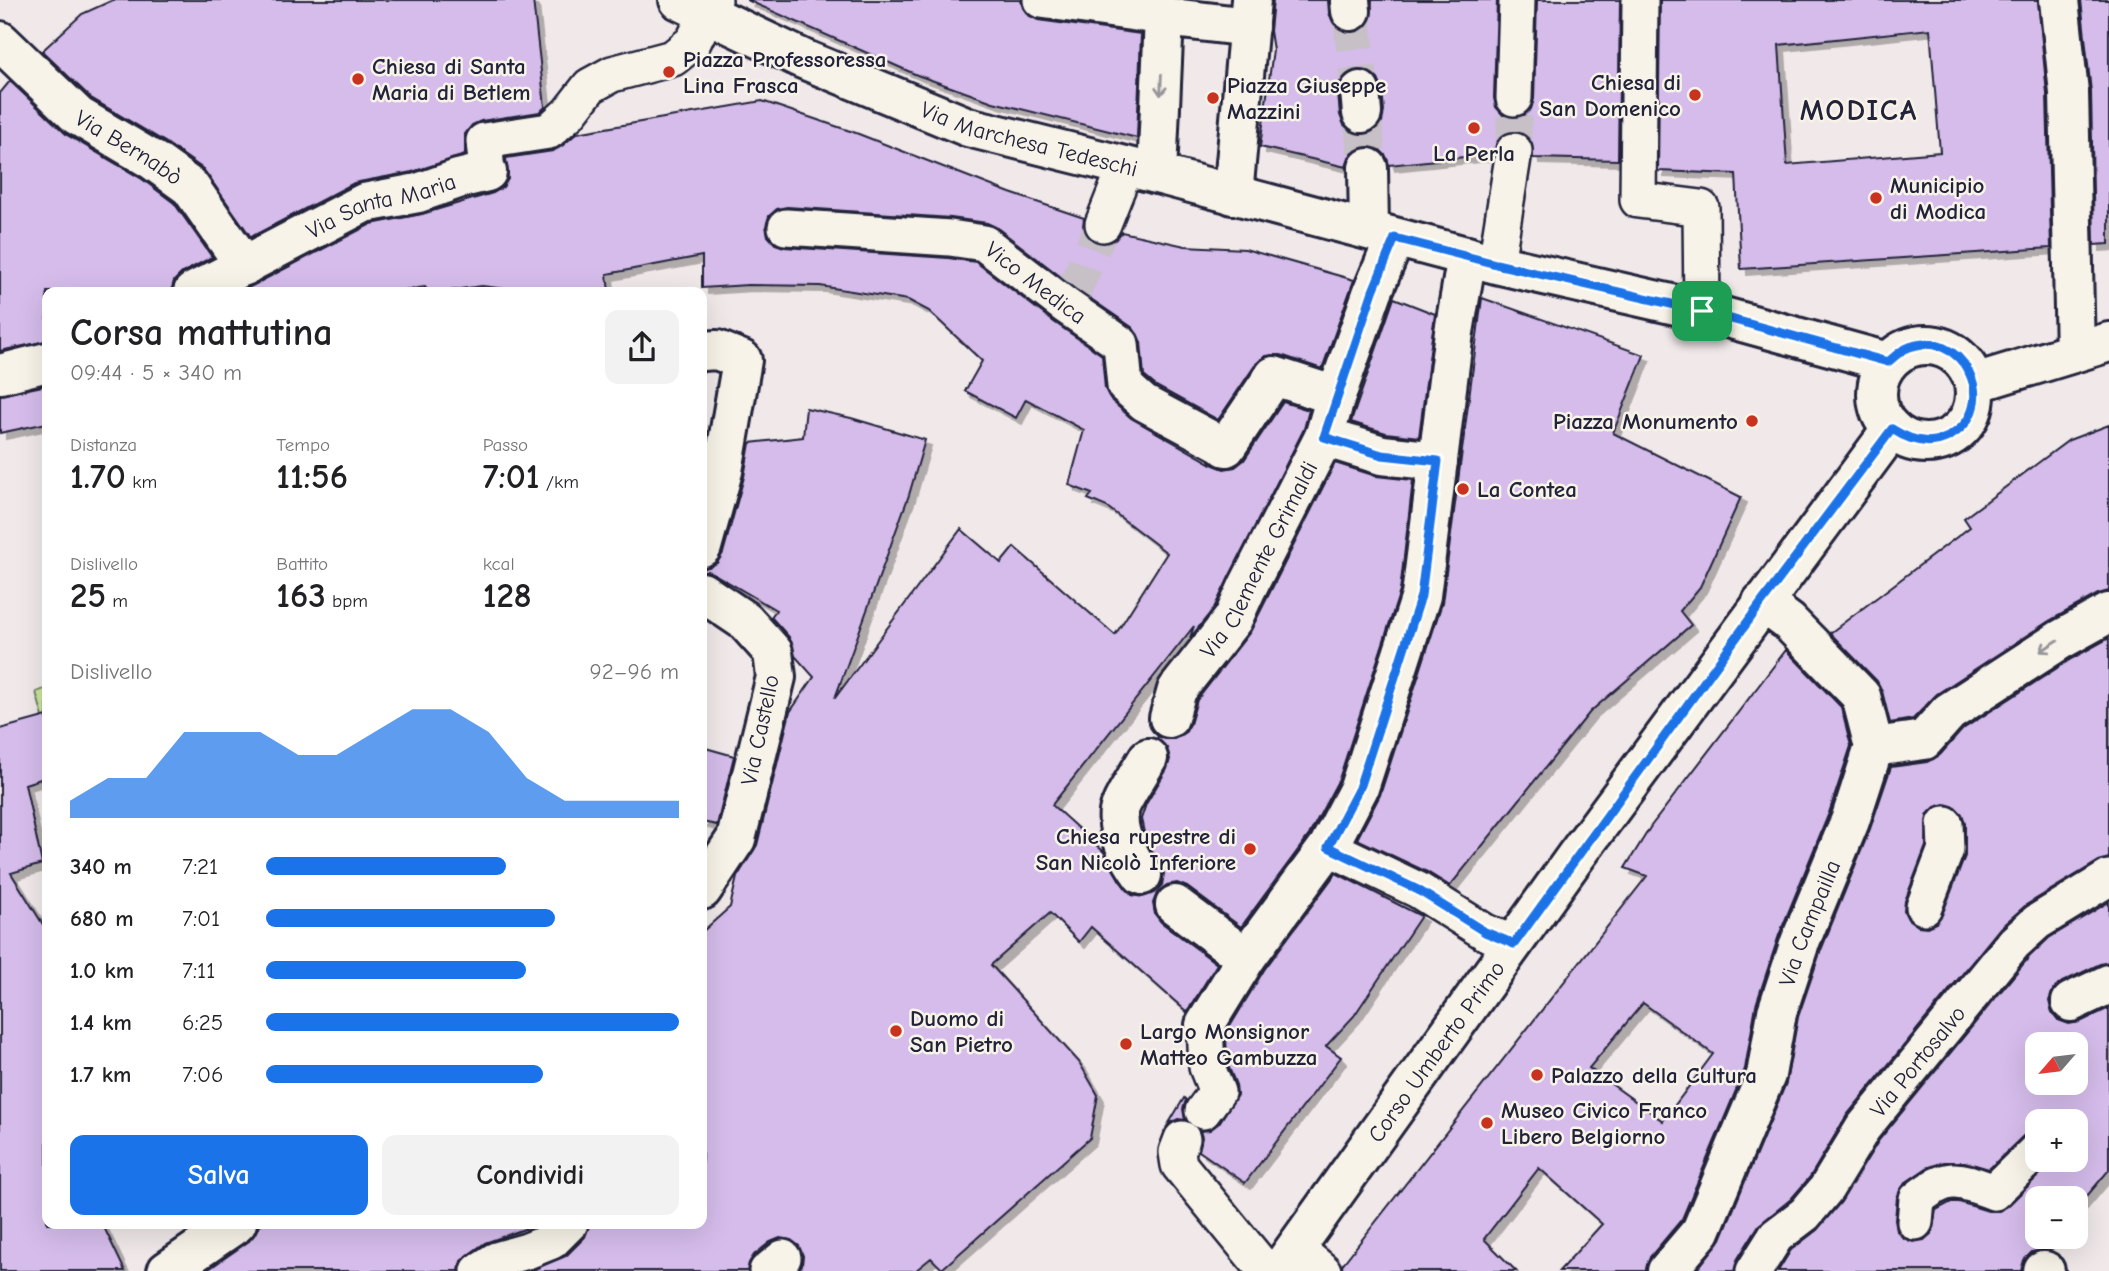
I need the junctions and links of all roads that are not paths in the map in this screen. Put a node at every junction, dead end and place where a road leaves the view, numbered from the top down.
1 (1041, 0) edge
2 (1517, 0) edge
3 (1640, 0) edge
4 (2059, 0) edge
5 (700, 5) edge
6 (1250, 11) edge
7 (1164, 17) junction
8 (0, 41) edge
9 (1514, 99) tunnel mouth
10 (1514, 151) tunnel mouth
11 (1368, 168) tunnel mouth
12 (1142, 170) junction
13 (487, 173) joint
14 (1233, 195) junction
15 (1103, 224) tunnel mouth
16 (786, 227) dead end
17 (1382, 233) junction
18 (1481, 260) junction
19 (245, 266) junction
20 (202, 287) edge
21 (1702, 311) junction
22 (2092, 347) edge
23 (707, 351) edge
24 (1888, 362) junction
25 (42, 363) edge
26 (0, 374) edge
27 (1975, 383) junction
28 (1336, 396) junction
29 (1892, 429) junction
30 (1324, 437) junction
31 (1226, 447) joint
32 (1438, 461) junction
33 (707, 530) edge
34 (707, 595) edge
35 (1762, 602) junction
36 (2105, 623) edge
37 (1169, 718) dead end
38 (1874, 747) junction
39 (1148, 758) dead end
40 (1945, 824) dead end
41 (1328, 847) junction
42 (1142, 875) dead end
43 (2109, 878) edge
44 (707, 882) edge
45 (1175, 905) dead end
46 (1924, 907) dead end
47 (1514, 944) junction
48 (1246, 958) junction
49 (2109, 984) edge
50 (2071, 1002) dead end
51 (1205, 1025) joint
52 (1203, 1111) dead end
53 (1182, 1139) dead end
54 (2025, 1162) edge
55 (1915, 1222) dead end
56 (228, 1229) edge
57 (564, 1229) edge
58 (1291, 1265) edge
59 (1674, 1268) edge
60 (167, 1271) edge
61 (479, 1271) edge
62 (1754, 1271) edge

1 - 7 street
2 - 9 street
3 - 21 street
4 - 22 street
5 - 12 street, Via Marchesa Tedeschi
5 - 13 street, Via Santa Maria
6 - 7 street
6 - 14 street
7 -> 12 street
8 - 19 street, Via Bernabò
10 - 18 street
11 - 17 street
12 - 14 street, Via Marchesa Tedeschi
12 - 15 street
13 - 19 street, Via Santa Maria
14 - 17 street, Via Marchesa Tedeschi
16 - 31 street, Vico Medica
17 - 18 street, Via Marchesa Tedeschi
17 - 28 street
18 - 21 street, Via Marchesa Tedeschi
18 - 32 street
19 - 20 street, Via Santa Maria
21 - 24 street, Via Marchesa Tedeschi
22 - 27 street
23 - 33 street
24 - 27 street
24 - 29 street
25 - 26 street
27 - 29 street
28 - 30 street, Via Clemente Grimaldi
28 - 31 street
29 - 35 street, Corso Umberto Primo
30 - 32 street
30 - 37 street, Via Clemente Grimaldi
32 - 41 street
34 - 44 street, Via Castello
35 - 38 street
35 - 47 street, Corso Umberto Primo
36 -> 38 street
38 - 59 street, Via Campailla
39 - 42 street
40 - 46 street
41 - 47 street
41 - 48 street
43 - 62 street, Via Portosalvo
45 - 48 street
47 - 58 street, Corso Umberto Primo
48 - 51 street
49 - 50 street
51 - 52 street
53 - 58 street
54 - 55 street
56 - 60 street
57 - 61 street

